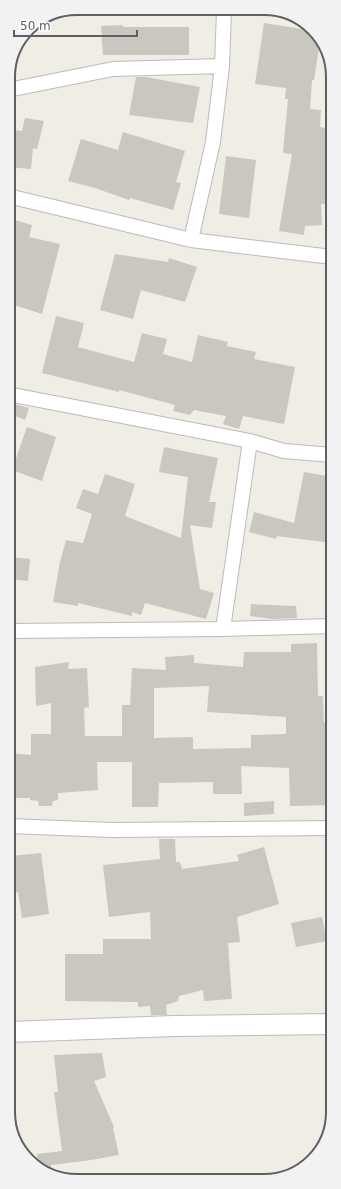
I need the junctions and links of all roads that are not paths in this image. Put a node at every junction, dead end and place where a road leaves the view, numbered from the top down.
1 (224, 15) edge
2 (222, 66) junction
3 (15, 89) edge
4 (15, 198) edge
5 (191, 240) junction
6 (326, 257) edge
7 (15, 395) edge
8 (250, 441) junction
9 (326, 454) edge
10 (326, 626) edge
11 (223, 630) junction
12 (15, 631) edge
13 (15, 826) edge
14 (326, 828) edge
15 (326, 1024) edge
16 (15, 1032) edge

1 - 2 street
2 - 3 street
2 - 5 street
4 - 5 street
5 - 6 street
7 - 8 street
8 - 9 street
8 - 11 street
10 - 11 street
11 - 12 street
13 - 14 street
15 - 16 street

